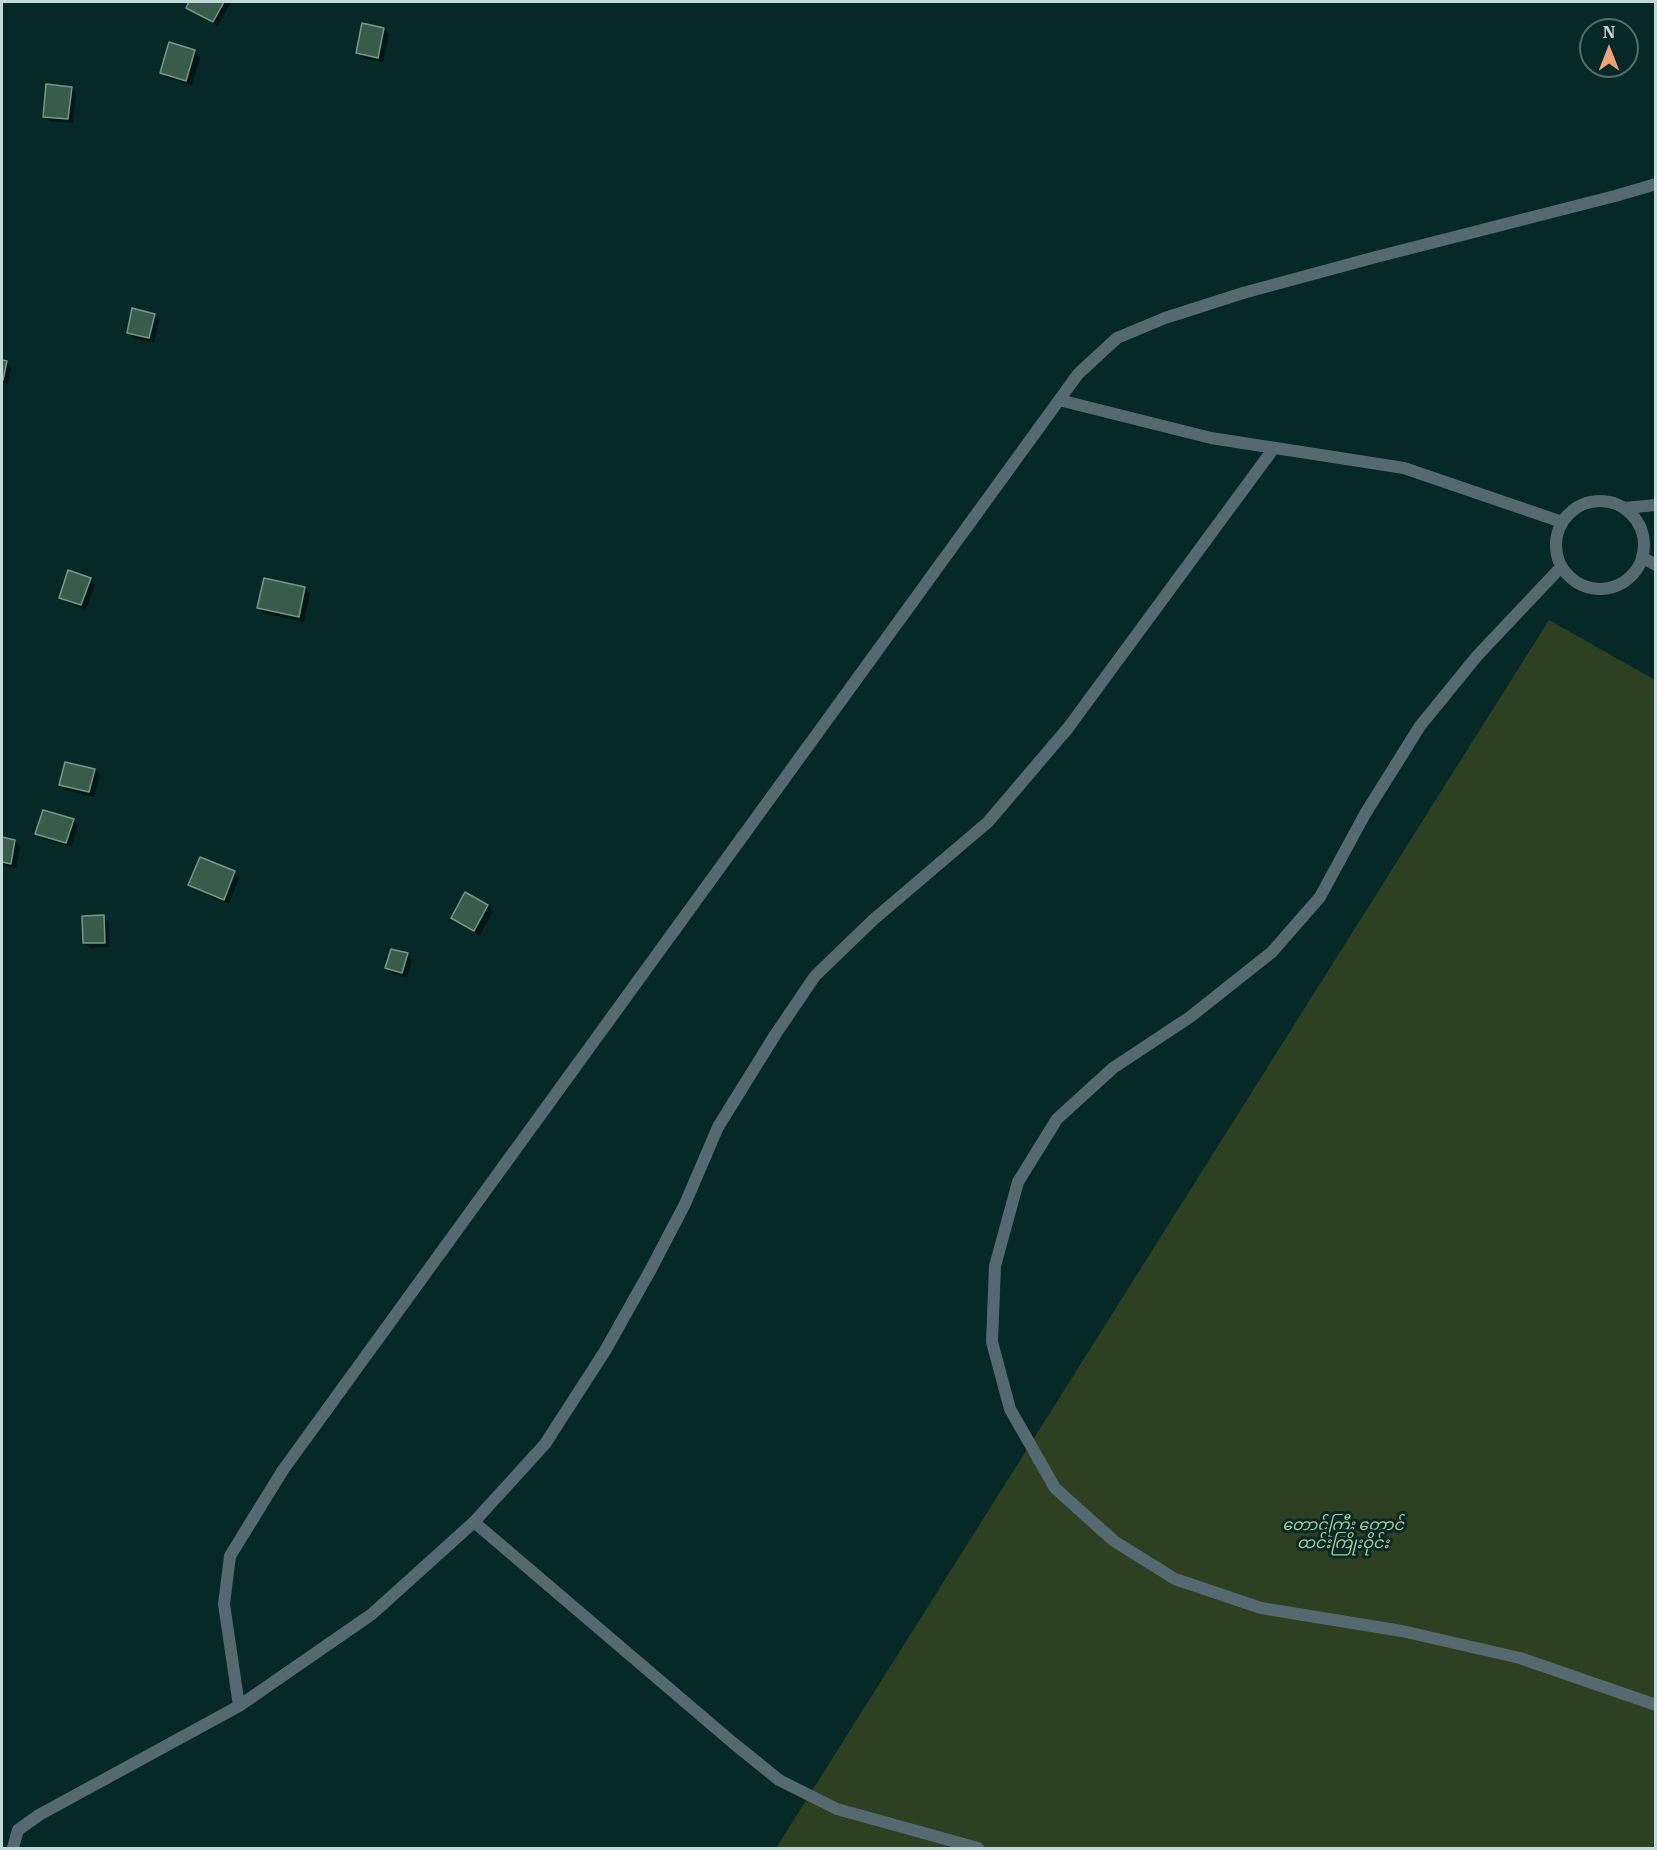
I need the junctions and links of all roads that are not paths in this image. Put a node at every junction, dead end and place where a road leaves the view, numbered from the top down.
1 (1656, 184) edge
2 (1059, 400) junction
3 (1274, 448) junction
4 (1656, 505) edge
5 (1624, 508) junction
6 (1562, 522) junction
7 (1642, 557) junction
8 (1656, 565) edge
9 (1561, 567) junction
10 (474, 1522) junction
11 (1656, 1704) edge
12 (239, 1706) junction
13 (13, 1848) edge
14 (978, 1848) edge

1 - 2 street
2 - 3 street
2 - 12 street
3 - 6 street
3 - 10 street
4 - 5 street
5 - 6 street
5 - 7 street
6 - 9 street
7 - 8 street
7 - 9 street
9 - 11 street
10 - 12 street
10 - 14 street
12 - 13 street

